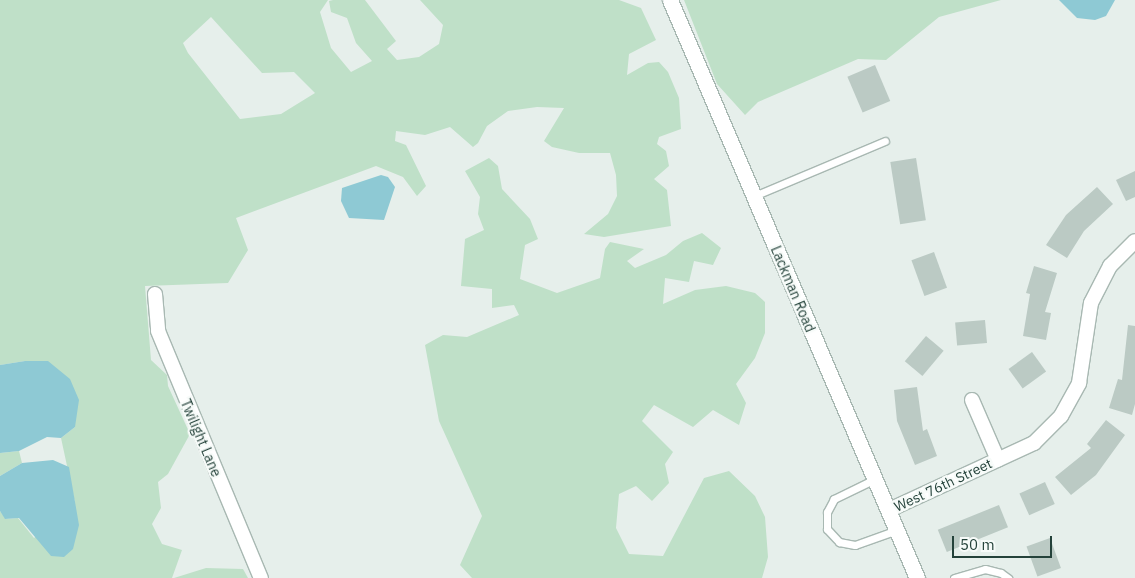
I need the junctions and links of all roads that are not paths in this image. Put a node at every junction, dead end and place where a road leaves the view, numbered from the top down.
1 (670, 0) edge
2 (885, 141) dead end
3 (754, 196) junction
4 (1135, 241) edge
5 (154, 294) dead end
6 (972, 400) dead end
7 (998, 460) junction
8 (875, 479) junction
9 (888, 510) junction
10 (897, 530) junction
11 (261, 578) edge
12 (917, 578) edge
13 (954, 578) edge
14 (1008, 578) edge

1 - 3 main road, Lackman Road
2 - 3 lane
3 - 8 main road, Lackman Road
4 - 7 street, West 76th Street
5 - 11 street, Twilight Lane
6 - 7 street, West 76th Street
7 - 9 street, West 76th Street
8 - 9 main road, Lackman Road
8 - 10 lane
9 - 10 main road, Lackman Road
10 - 12 main road, Lackman Road
13 - 14 lane

